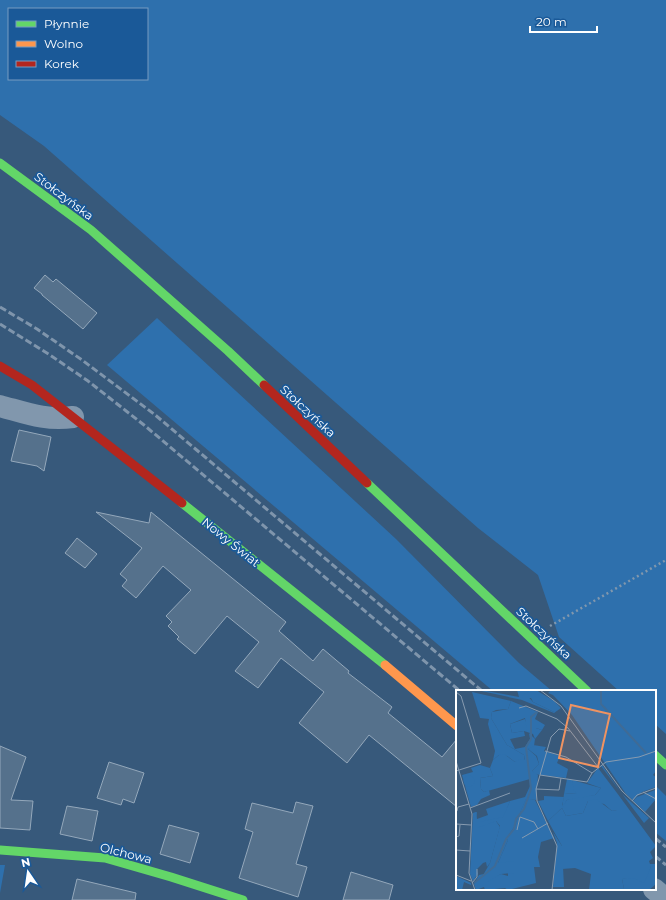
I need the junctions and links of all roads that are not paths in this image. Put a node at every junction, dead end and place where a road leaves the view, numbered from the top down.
1 (0, 163) edge
2 (0, 366) edge
3 (0, 406) edge
4 (73, 417) junction
5 (586, 690) edge
6 (456, 725) edge
7 (656, 756) edge
8 (666, 765) edge
9 (0, 850) edge
10 (655, 890) edge
11 (666, 899) edge
12 (243, 900) edge

1 - 5 street, Stołczyńska
2 - 4 street, Nowy Świat
3 - 4 street
4 - 6 street, Nowy Świat
7 - 8 street
9 - 12 street, Olchowa
10 - 11 street

